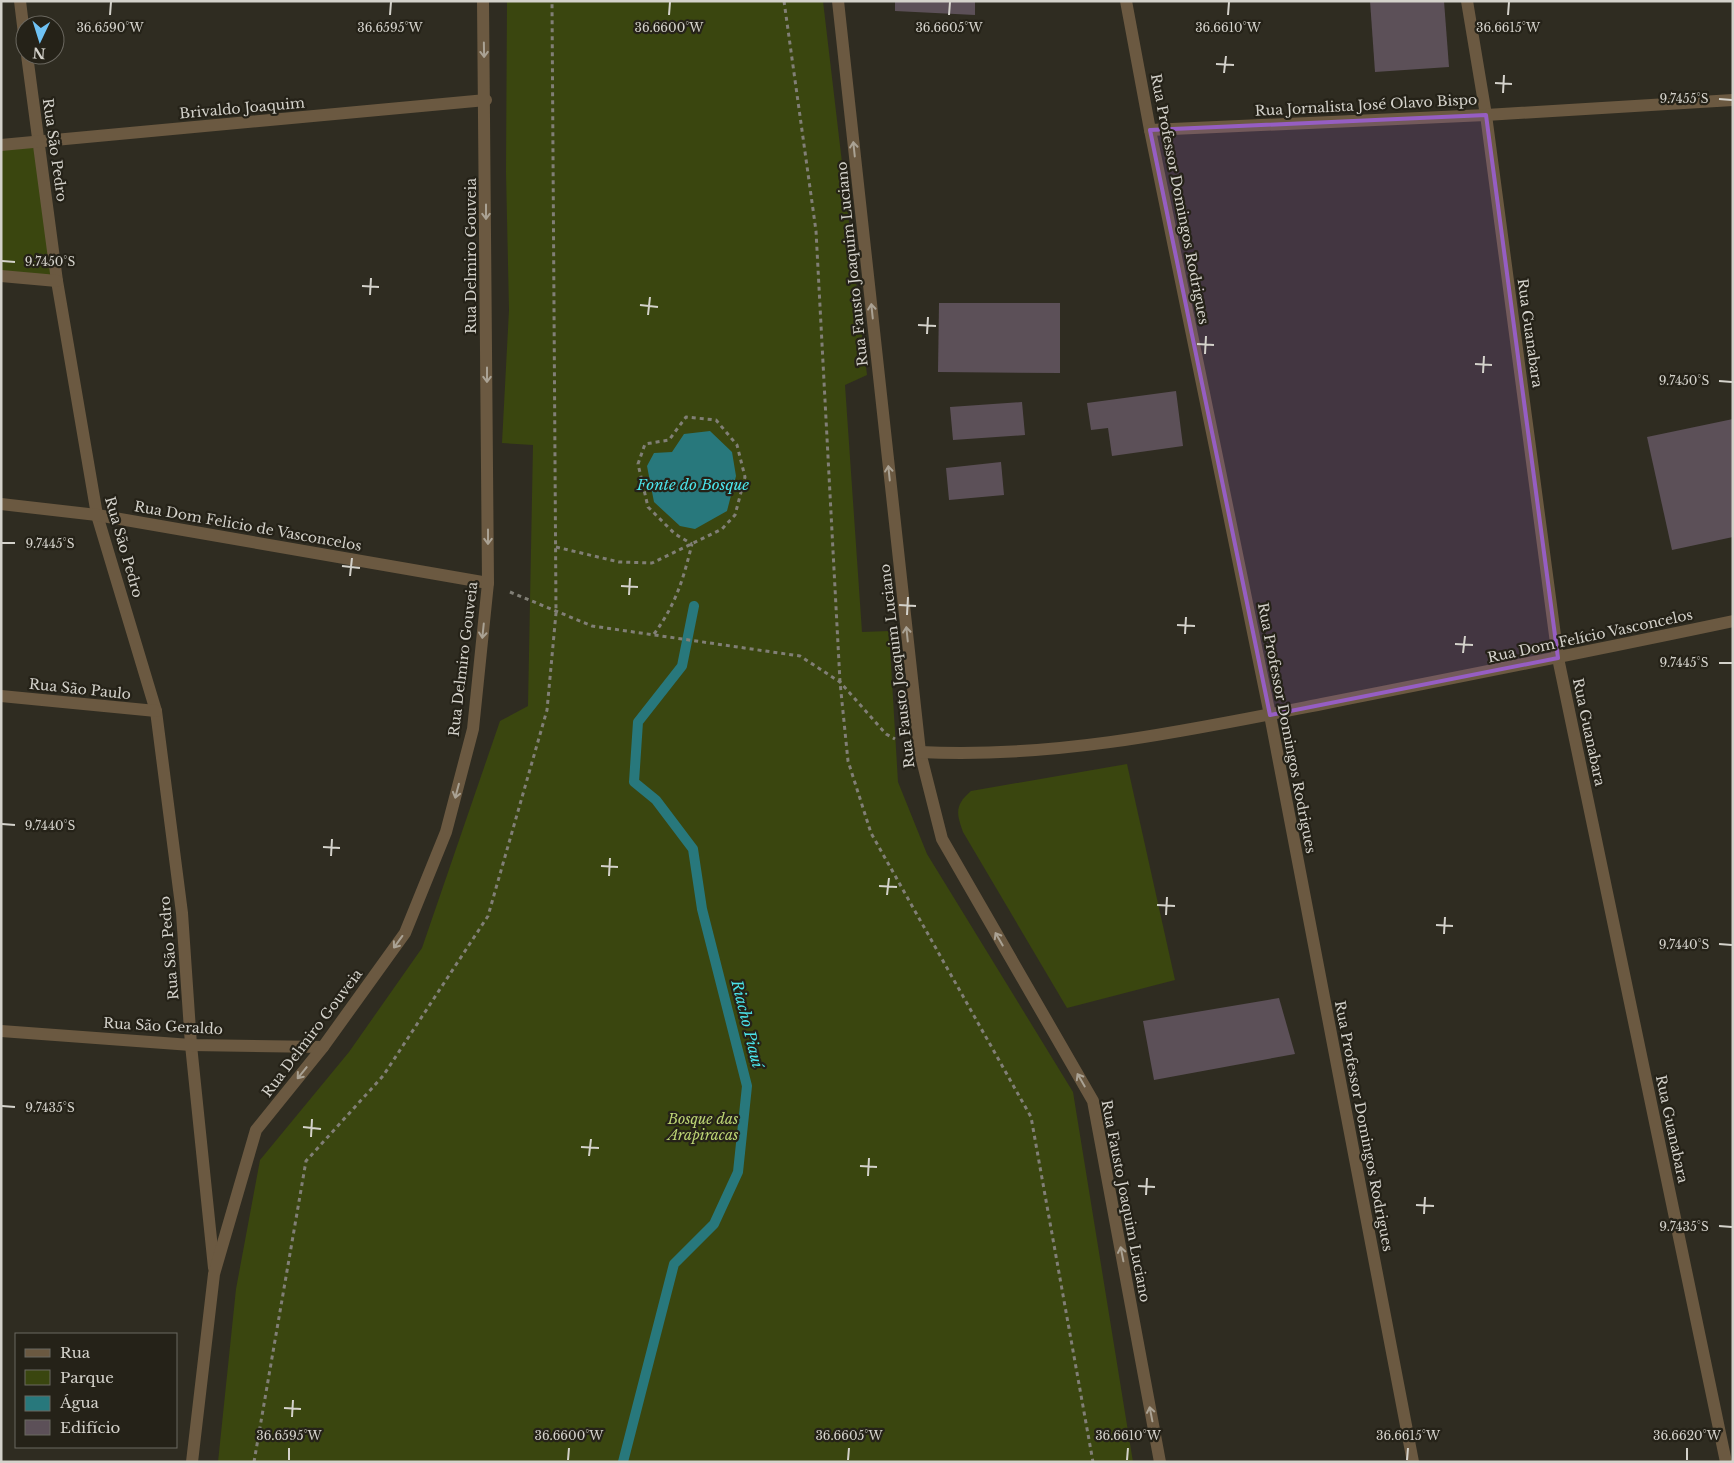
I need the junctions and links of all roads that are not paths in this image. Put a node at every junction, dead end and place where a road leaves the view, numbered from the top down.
1 (20, 1) edge
2 (484, 1) edge
3 (838, 1) edge
4 (1126, 1) edge
5 (1467, 1) edge
6 (22, 15) edge
7 (28, 65) edge
8 (486, 100) junction
9 (1733, 100) edge
10 (1486, 115) junction
11 (1150, 130) junction
12 (38, 143) junction
13 (1, 145) edge
14 (1, 276) edge
15 (57, 282) junction
16 (1, 504) edge
17 (97, 515) junction
18 (488, 583) junction
19 (1733, 621) edge
20 (1558, 658) junction
21 (1, 696) edge
22 (156, 711) junction
23 (1270, 715) junction
24 (920, 752) junction
25 (1, 1031) edge
26 (191, 1044) junction
27 (323, 1047) junction
28 (214, 1274) junction
29 (192, 1462) edge
30 (1160, 1462) edge
31 (1413, 1462) edge
32 (1726, 1462) edge

1 - 6 street
2 -> 8 street, Rua Delmiro Gouveia
24 -> 3 street, Rua Fausto Joaquim Luciano
4 - 11 street, Rua Professor Domingos Rodrigues
5 - 10 street, Rua Guanabara
7 - 12 street, Rua São Pedro
8 - 12 street, Brivaldo Joaquim
8 -> 18 street, Rua Delmiro Gouveia
9 - 10 street, Rua Jornalista José Olavo Bispo
10 - 11 street, Rua Jornalista José Olavo Bispo
10 - 20 street, Rua Guanabara
11 - 23 street, Rua Professor Domingos Rodrigues
12 - 13 street, Brivaldo Joaquim
12 - 15 street, Rua São Pedro
14 - 15 street
15 - 17 street, Rua São Pedro
16 - 17 street, Rua Dom Felicio de Vasconcelos
17 - 18 street, Rua Dom Felicio de Vasconcelos
17 - 22 street, Rua São Pedro
18 -> 27 street, Rua Delmiro Gouveia
19 - 20 street, Rua Dom Felício Vasconcelos
20 - 23 street, Rua Dom Felício Vasconcelos
20 - 32 street, Rua Guanabara
21 - 22 street, Rua São Paulo
22 - 26 street, Rua São Pedro
23 - 24 street, Rua Dom Felício Vasconcelos
23 - 31 street, Rua Professor Domingos Rodrigues
30 -> 24 street, Rua Fausto Joaquim Luciano
25 - 26 street, Rua São Geraldo
26 - 27 street, Rua São Geraldo
26 - 28 street, Rua São Pedro
27 -> 28 street, Rua Delmiro Gouveia
28 - 29 street, Rua Delmiro Gouveia

